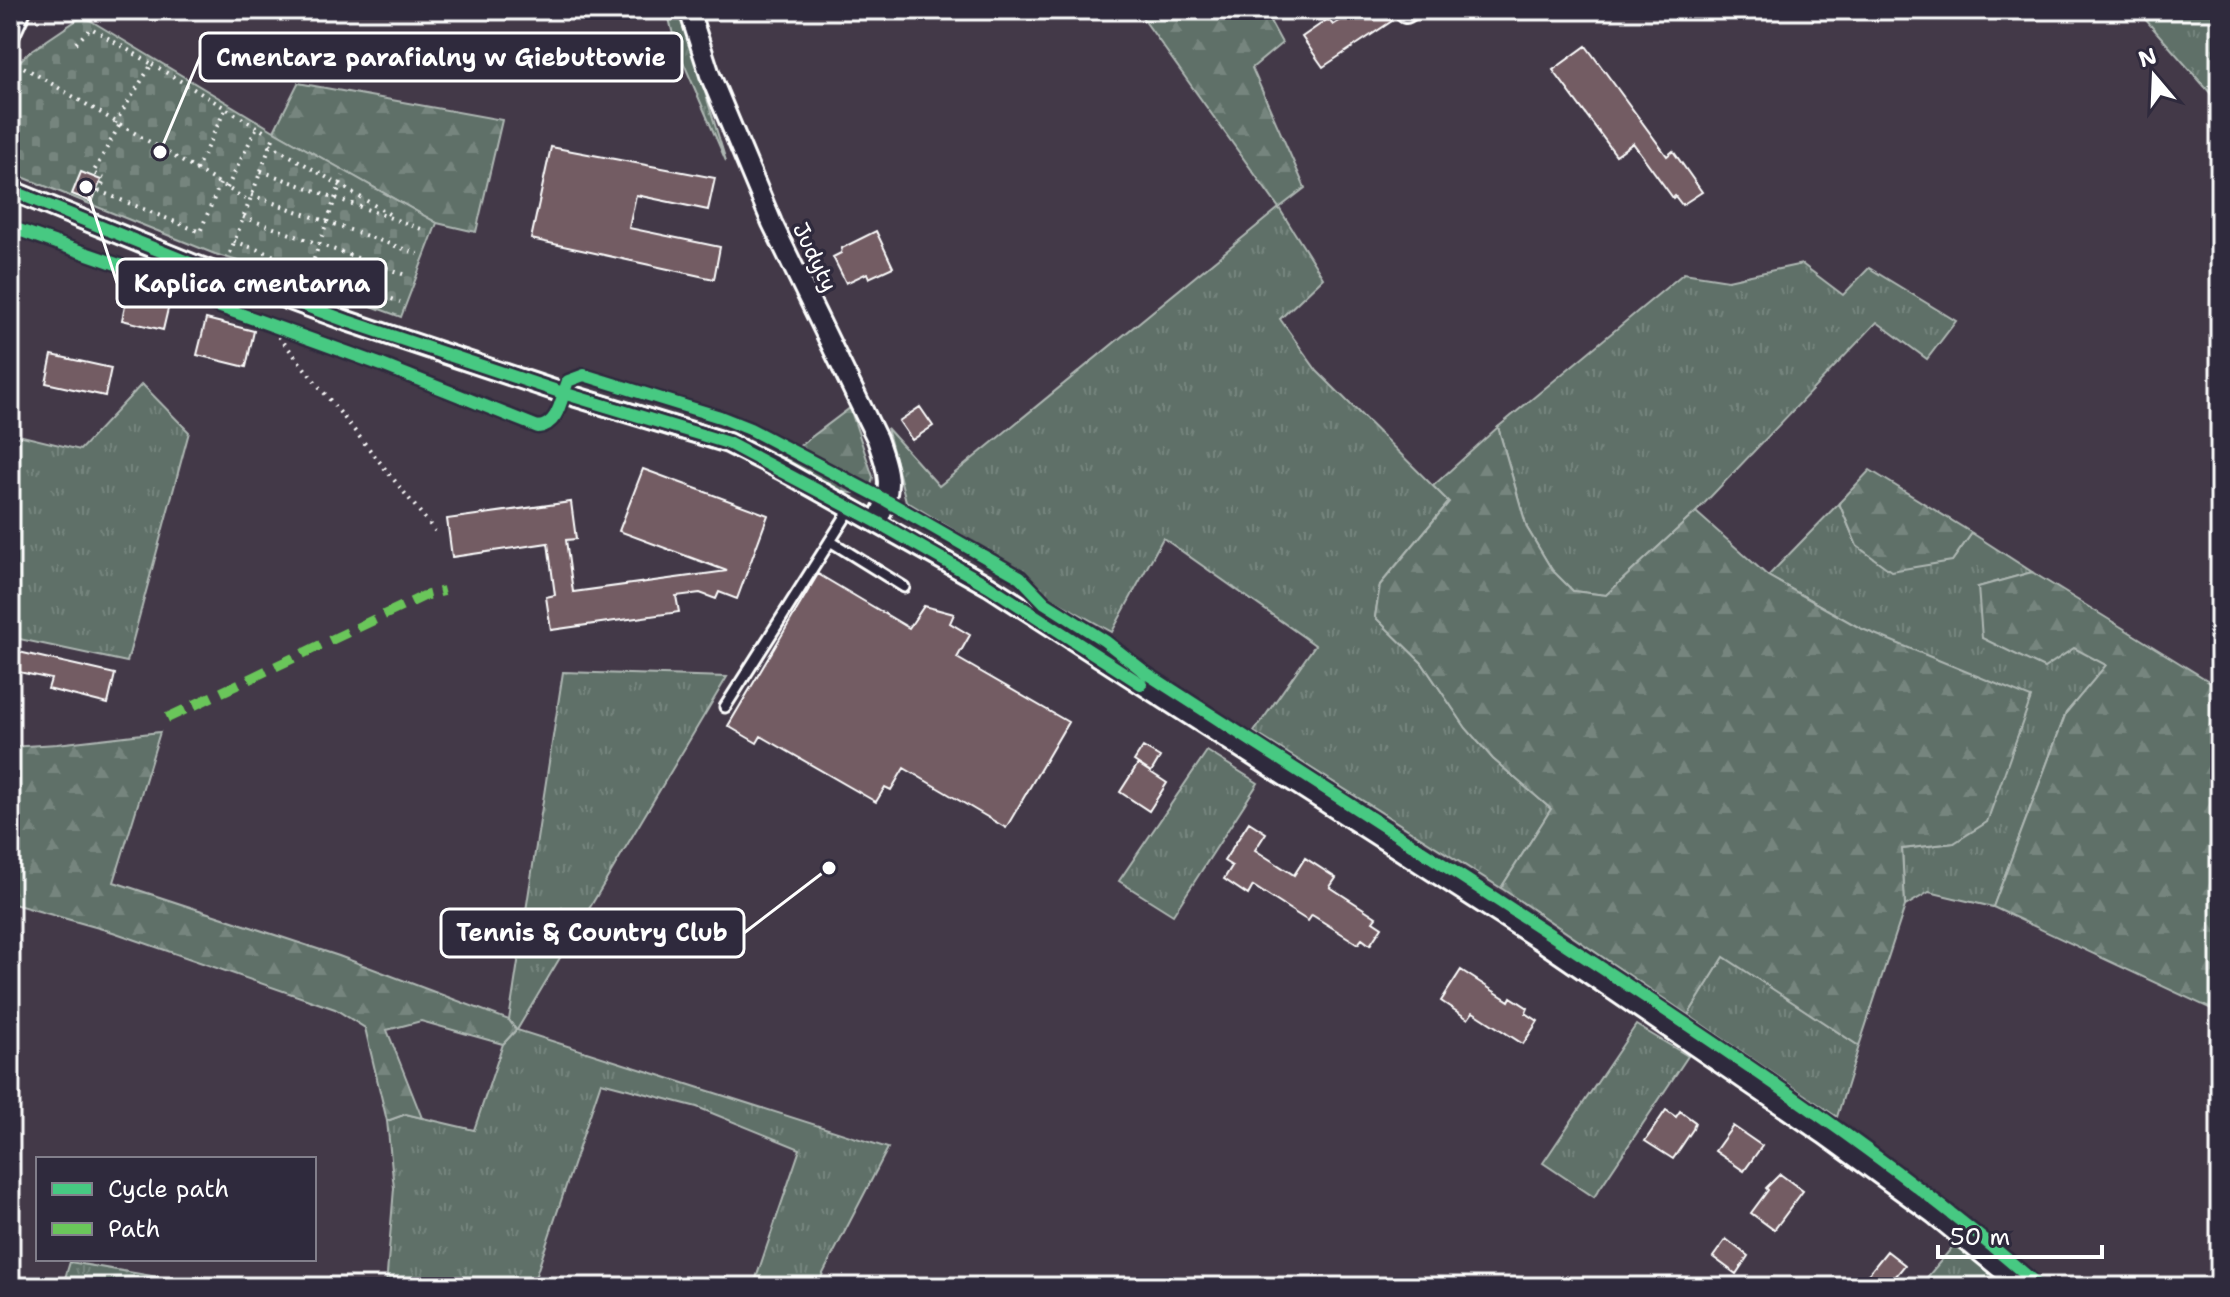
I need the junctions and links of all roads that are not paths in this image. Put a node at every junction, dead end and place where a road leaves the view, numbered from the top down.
1 (21, 10) edge
2 (689, 10) edge
3 (10, 34) edge
4 (10, 190) edge
5 (851, 508) junction
6 (877, 522) junction
7 (830, 541) junction
8 (904, 587) dead end
9 (725, 707) dead end
10 (2023, 1287) edge

1 - 3 street
2 - 6 street, Judyty
4 - 5 street
5 - 6 street
5 - 7 lane
6 - 10 street
7 - 8 lane
7 - 9 lane

